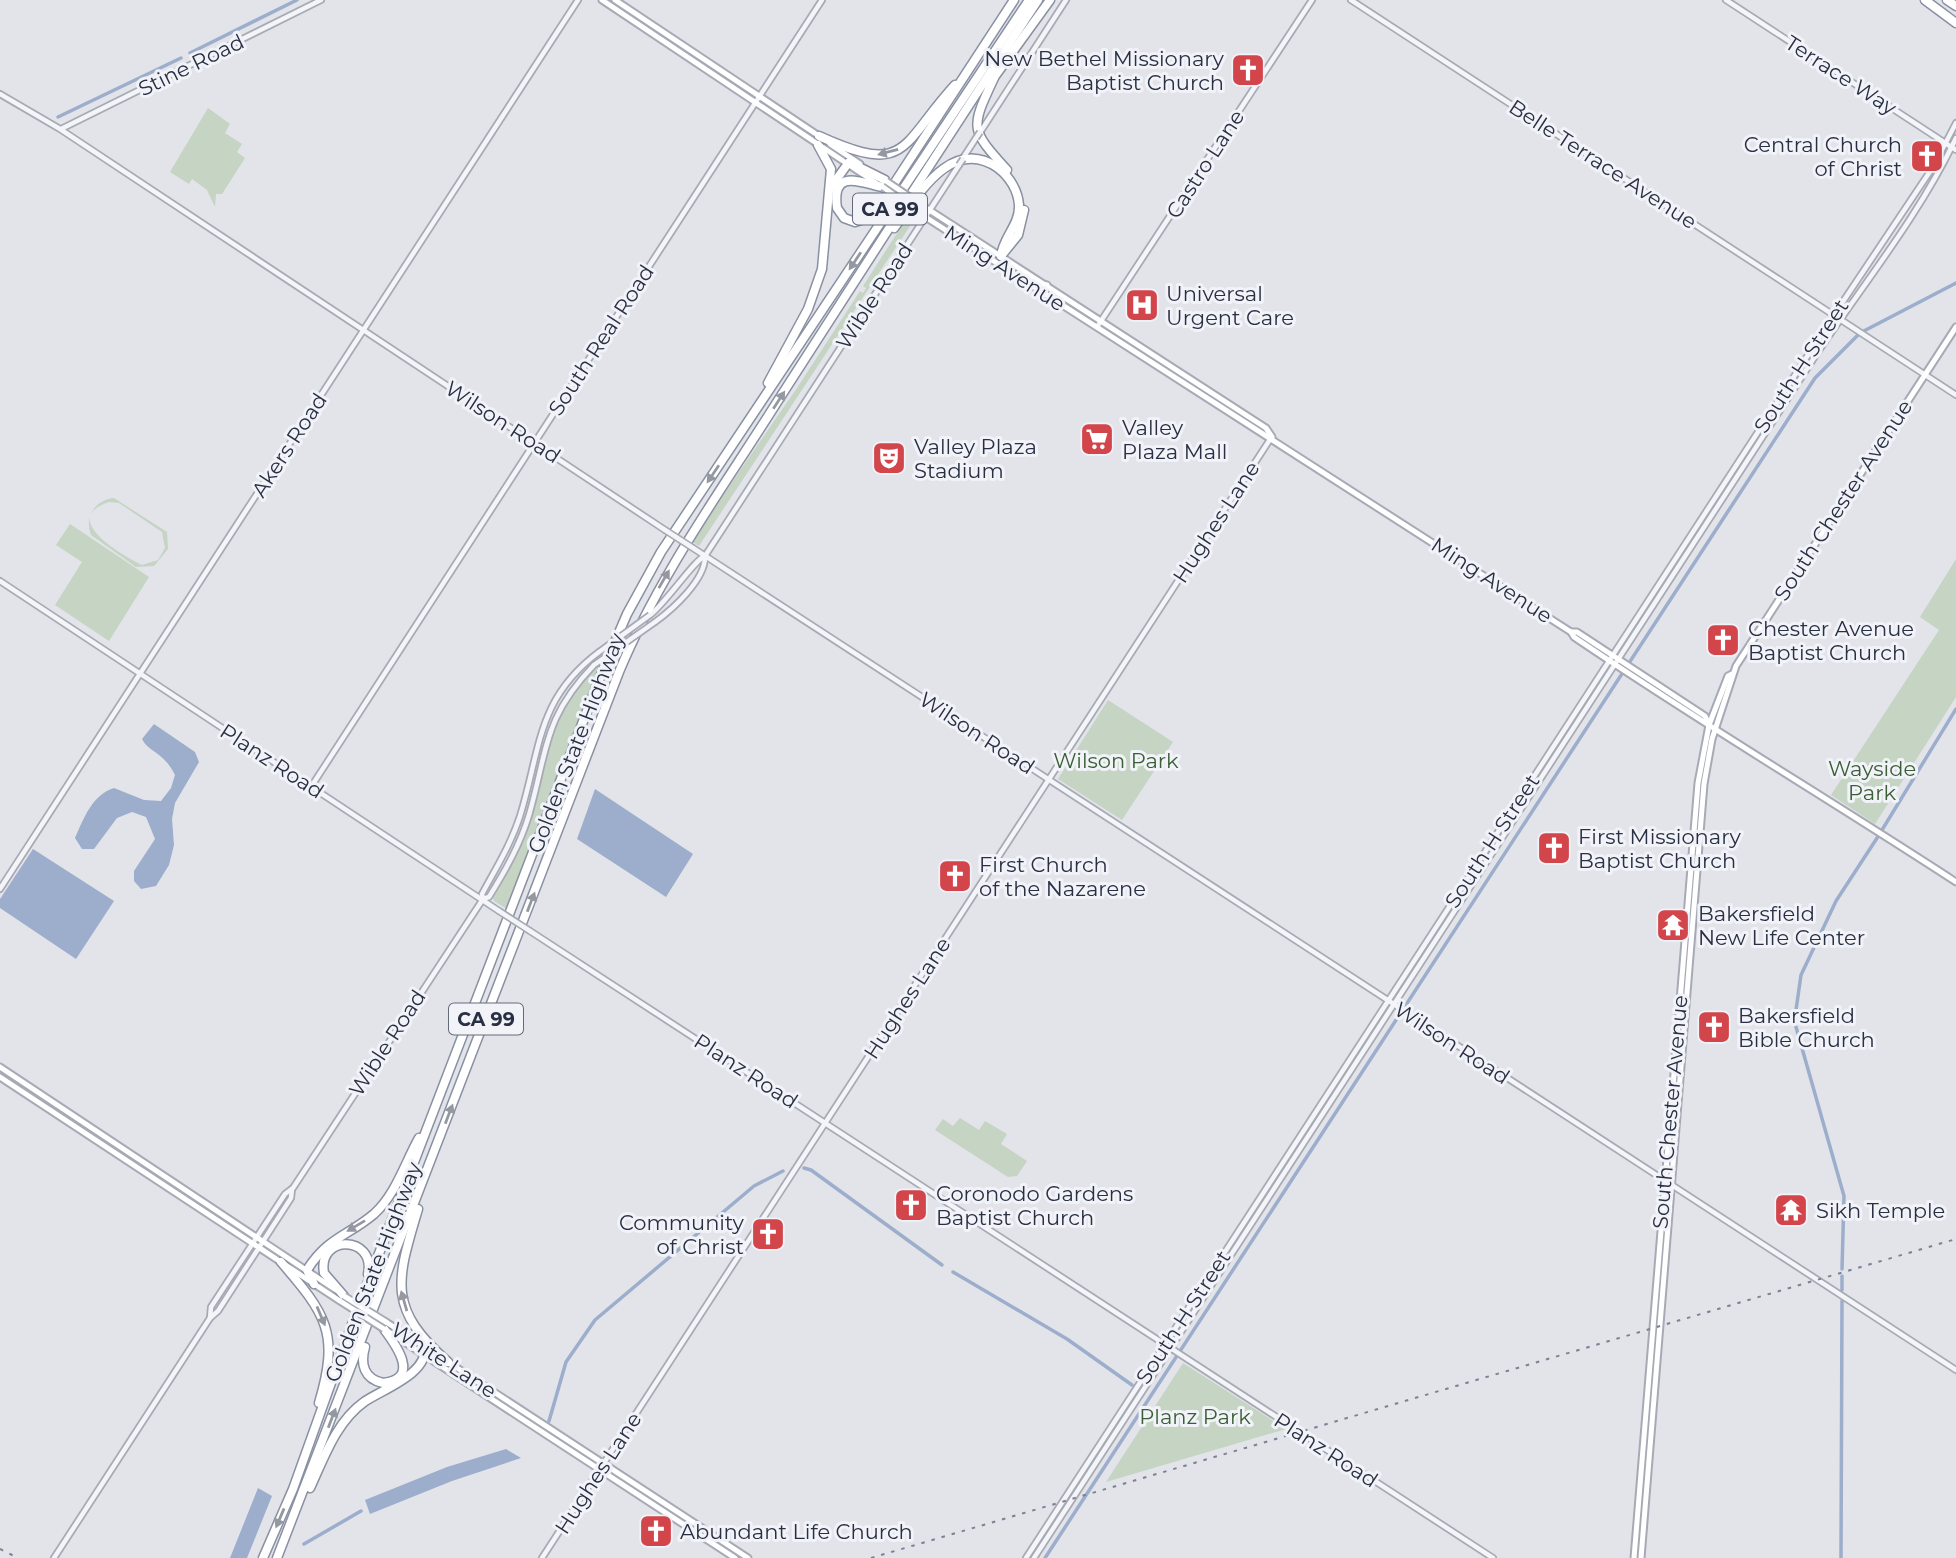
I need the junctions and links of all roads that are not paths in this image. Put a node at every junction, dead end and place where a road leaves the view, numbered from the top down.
1 (321, 0) edge
2 (578, 0) edge
3 (602, 0) edge
4 (822, 0) edge
5 (1014, 0) edge
6 (1029, 0) edge
7 (1038, 0) edge
8 (1050, 0) edge
9 (1066, 0) edge
10 (1312, 0) edge
11 (1351, 0) edge
12 (1726, 0) edge
13 (1925, 0) edge
14 (1947, 0) edge
15 (616, 1) edge
16 (1956, 6) edge
17 (620, 12) junction
18 (651, 23) junction
19 (1956, 23) edge
20 (647, 30) junction
21 (686, 47) junction
22 (969, 70) junction
23 (994, 78) junction
24 (0, 94) edge
25 (756, 99) junction
26 (1956, 123) edge
27 (60, 129) junction
28 (948, 137) junction
29 (1956, 138) edge
30 (819, 141) junction
31 (1946, 144) junction
32 (1954, 149) edge
33 (846, 164) junction
34 (884, 184) junction
35 (831, 187) junction
36 (918, 208) junction
37 (929, 210) junction
38 (925, 217) junction
39 (999, 259) junction
40 (858, 275) junction
41 (1024, 281) junction
42 (1047, 285) junction
43 (1834, 315) junction
44 (1840, 319) junction
45 (1099, 324) junction
46 (1956, 327) edge
47 (363, 330) junction
48 (1144, 358) junction
49 (1164, 362) junction
50 (1924, 375) junction
51 (1956, 395) edge
52 (1210, 401) junction
53 (1229, 404) junction
54 (751, 417) junction
55 (1272, 437) junction
56 (534, 443) junction
57 (705, 556) junction
58 (0, 582) edge
59 (1653, 593) junction
60 (1646, 617) junction
61 (1616, 662) junction
62 (140, 674) junction
63 (1712, 727) junction
64 (1049, 780) junction
65 (311, 787) junction
66 (1956, 882) edge
67 (0, 889) edge
68 (483, 899) junction
69 (1388, 1001) junction
70 (1394, 1005) junction
71 (0, 1068) edge
72 (0, 1077) edge
73 (40, 1103) junction
74 (434, 1111) junction
75 (72, 1115) junction
76 (68, 1121) junction
77 (825, 1124) junction
78 (102, 1135) junction
79 (101, 1143) junction
80 (435, 1149) junction
81 (129, 1153) junction
82 (1665, 1180) junction
83 (1671, 1185) junction
84 (166, 1186) junction
85 (199, 1198) junction
86 (261, 1239) junction
87 (256, 1245) junction
88 (281, 1262) junction
89 (236, 1269) junction
90 (306, 1270) junction
91 (314, 1284) junction
92 (234, 1286) junction
93 (342, 1298) junction
94 (374, 1311) junction
95 (355, 1316) junction
96 (210, 1318) junction
97 (385, 1326) junction
98 (1164, 1345) junction
99 (424, 1351) junction
100 (1172, 1351) junction
101 (448, 1362) junction
102 (1956, 1370) edge
103 (482, 1392) junction
104 (517, 1407) junction
105 (514, 1414) junction
106 (537, 1420) junction
107 (602, 1468) junction
108 (293, 1489) junction
109 (298, 1504) junction
110 (1034, 1546) junction
111 (1040, 1550) junction
112 (54, 1558) edge
113 (264, 1558) edge
114 (277, 1558) edge
115 (542, 1558) edge
116 (735, 1558) edge
117 (748, 1558) edge
118 (1026, 1558) edge
119 (1034, 1558) edge
120 (1493, 1558) edge
121 (1634, 1558) edge
122 (1641, 1558) edge

1 - 27 street, Stine Road
2 - 47 street, Akers Road
3 - 17 main road, Ming Avenue
4 - 25 street, South Real Road
5 - 22 highway
6 -> 54 highway, Golden State Highway / CA 99
7 - 28 highway, Golden State Highway / CA 99
8 - 23 highway
9 - 37 street, Wible Road, bridge
10 - 45 street, Castro Lane
11 - 43 street, Belle Terrace Avenue
12 - 31 street, Terrace Way
13 - 19 highway
14 - 16 highway
15 - 18 main road, Ming Avenue
17 - 18 main road
17 - 20 main road, Ming Avenue
18 - 21 main road, Ming Avenue
20 - 21 main road
20 - 25 main road, Ming Avenue
21 - 25 main road, Ming Avenue
22 -> 30 highway
22 - 34 highway
23 - 28 highway
23 - 39 highway
24 - 27 street, Wilson Road
25 - 30 main road, Ming Avenue
25 - 56 street, South Real Road
26 - 31 street, South H Street
27 - 47 street, Wilson Road
28 - 40 highway, Golden State Highway / CA 99
29 - 32 street, South H Street
30 - 33 main road, Ming Avenue
30 - 34 main road, Ming Avenue
30 - 35 highway
31 - 32 street, Terrace Way
31 - 43 street, South H Street
32 - 44 street, South H Street
33 - 34 highway
33 - 35 highway
34 - 36 main road, Ming Avenue, bridge
35 - 54 highway
36 - 37 main road, Ming Avenue
36 - 38 main road, Ming Avenue
37 - 38 street, Wible Road
37 - 39 main road, Ming Avenue
38 - 39 main road, Ming Avenue
38 - 57 street, Wible Road
39 - 40 highway
39 - 41 main road, Ming Avenue
39 - 42 main road, Ming Avenue
80 -> 40 highway, Golden State Highway / CA 99
41 - 42 main road
41 - 45 main road, Ming Avenue
42 - 45 main road, Ming Avenue
43 - 44 street, Belle Terrace Avenue
43 - 59 street, South H Street
44 - 50 street, Belle Terrace Avenue
44 - 60 street, South H Street
45 - 48 main road, Ming Avenue
45 - 49 main road, Ming Avenue
46 - 50 main road, South Chester Avenue
47 - 56 street, Wilson Road
47 - 62 street, Akers Road
48 - 49 main road
48 - 52 main road, Ming Avenue
49 - 53 main road, Ming Avenue
50 - 51 street, Belle Terrace Avenue
50 - 63 main road, South Chester Avenue
52 - 53 main road
52 - 55 main road, Ming Avenue
53 - 55 main road, Ming Avenue
54 -> 74 highway, Golden State Highway / CA 99
55 - 61 main road, Ming Avenue
55 - 64 street, Hughes Lane
56 - 57 street, Wilson Road, bridge
56 - 65 street, South Real Road
57 - 64 street, Wilson Road
57 - 68 street, Wible Road, bridge
57 - 68 street, Wible Road, bridge
58 - 62 street, Planz Road
59 - 60 street
59 - 61 street, South H Street
60 - 61 street, South H Street
61 - 63 main road, Ming Avenue
61 - 69 street, South H Street
61 - 70 street, South H Street
62 - 65 street, Planz Road
62 - 67 street, Akers Road
63 - 66 main road, Ming Avenue
63 - 82 main road, South Chester Avenue
63 - 83 main road, South Chester Avenue
64 - 69 street, Wilson Road
64 - 77 street, Hughes Lane
65 - 68 street, Planz Road
68 - 77 street, Planz Road, bridge
68 - 86 street, Wible Road
69 - 70 street, Wilson Road
69 - 98 street, South H Street
70 - 82 street, Wilson Road
70 - 100 street, South H Street
71 - 75 main road, White Lane
72 - 73 main road, White Lane
73 - 75 main road
73 - 76 main road, White Lane
74 -> 90 highway
74 - 95 highway, Golden State Highway / CA 99
75 - 78 main road, White Lane
76 - 78 main road
76 - 79 main road, White Lane
77 - 98 street, Planz Road
77 - 107 street, Hughes Lane
78 - 81 main road, White Lane
79 - 81 main road
79 - 84 main road, White Lane
80 - 94 highway, Golden State Highway / CA 99
101 -> 80 highway
81 - 85 main road, White Lane
82 - 83 street, Wilson Road
82 - 121 main road, South Chester Avenue
83 - 102 street, Wilson Road
83 - 122 main road, South Chester Avenue
84 - 85 main road
84 - 87 main road, White Lane
85 - 86 main road, White Lane
86 - 87 street, Wible Road
86 - 90 main road, White Lane
87 - 88 main road, White Lane
87 - 89 street, Wible Road
87 - 92 street, Wible Road
88 - 91 main road, White Lane
88 -> 108 highway
89 - 92 street
89 - 96 street, Wible Road
90 - 91 highway
90 - 93 main road, White Lane
91 - 93 main road, White Lane
92 - 96 street, Wible Road
93 - 95 highway
93 - 97 main road, White Lane, bridge
94 - 97 highway
109 -> 94 highway, Golden State Highway / CA 99
95 - 108 highway, Golden State Highway / CA 99
96 - 112 street, Wible Road
97 - 99 main road, White Lane
98 - 100 street, Planz Road
98 - 110 street, South H Street
99 - 101 main road, White Lane
99 - 103 main road, White Lane
99 - 109 highway
100 - 111 street, South H Street
100 - 120 street, Planz Road
101 - 104 main road, White Lane
103 - 104 main road
103 - 105 main road, White Lane
104 - 106 main road, White Lane
105 - 106 main road
105 - 107 main road, White Lane
106 - 107 main road, White Lane
107 - 115 street, Hughes Lane
107 - 116 main road, White Lane
107 - 117 main road, White Lane
108 -> 113 highway, Golden State Highway / CA 99
109 - 114 highway, Golden State Highway / CA 99
110 - 111 street
110 - 118 street, South H Street
111 - 119 street, South H Street

